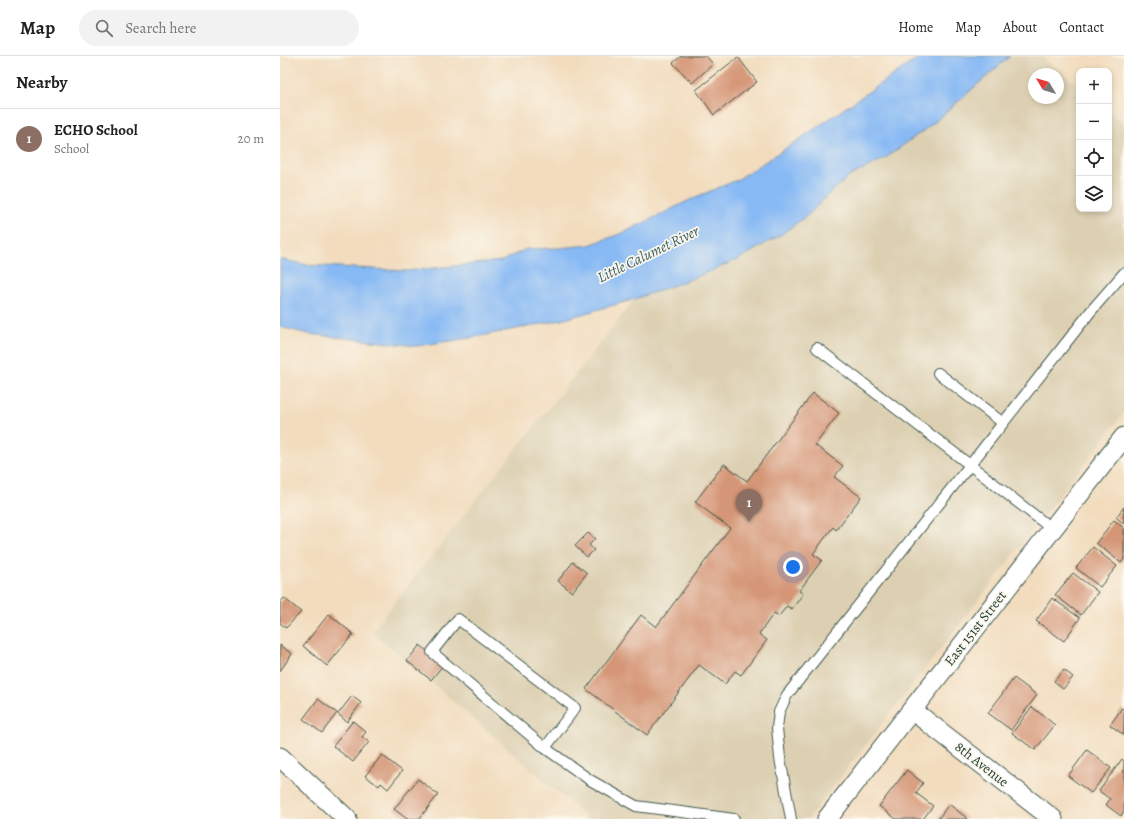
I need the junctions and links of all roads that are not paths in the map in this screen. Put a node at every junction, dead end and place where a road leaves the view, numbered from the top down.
1 (1124, 273) edge
2 (817, 348) dead end
3 (938, 373) dead end
4 (1003, 423) junction
5 (1124, 437) edge
6 (970, 465) junction
7 (1052, 529) junction
8 (912, 710) junction
9 (545, 748) junction
10 (280, 757) edge
11 (830, 818) edge
12 (347, 819) edge
13 (734, 819) edge
14 (791, 819) edge
15 (1053, 819) edge

1 - 4 lane
2 - 6 lane
3 - 4 lane
4 - 6 lane
5 - 7 street, East 151st Street
6 - 7 lane
6 - 14 lane
7 - 8 street, East 151st Street
8 - 11 street, East 151st Street
8 - 15 street, 8th Avenue
9 - 9 lane
9 - 13 lane
10 - 12 street

